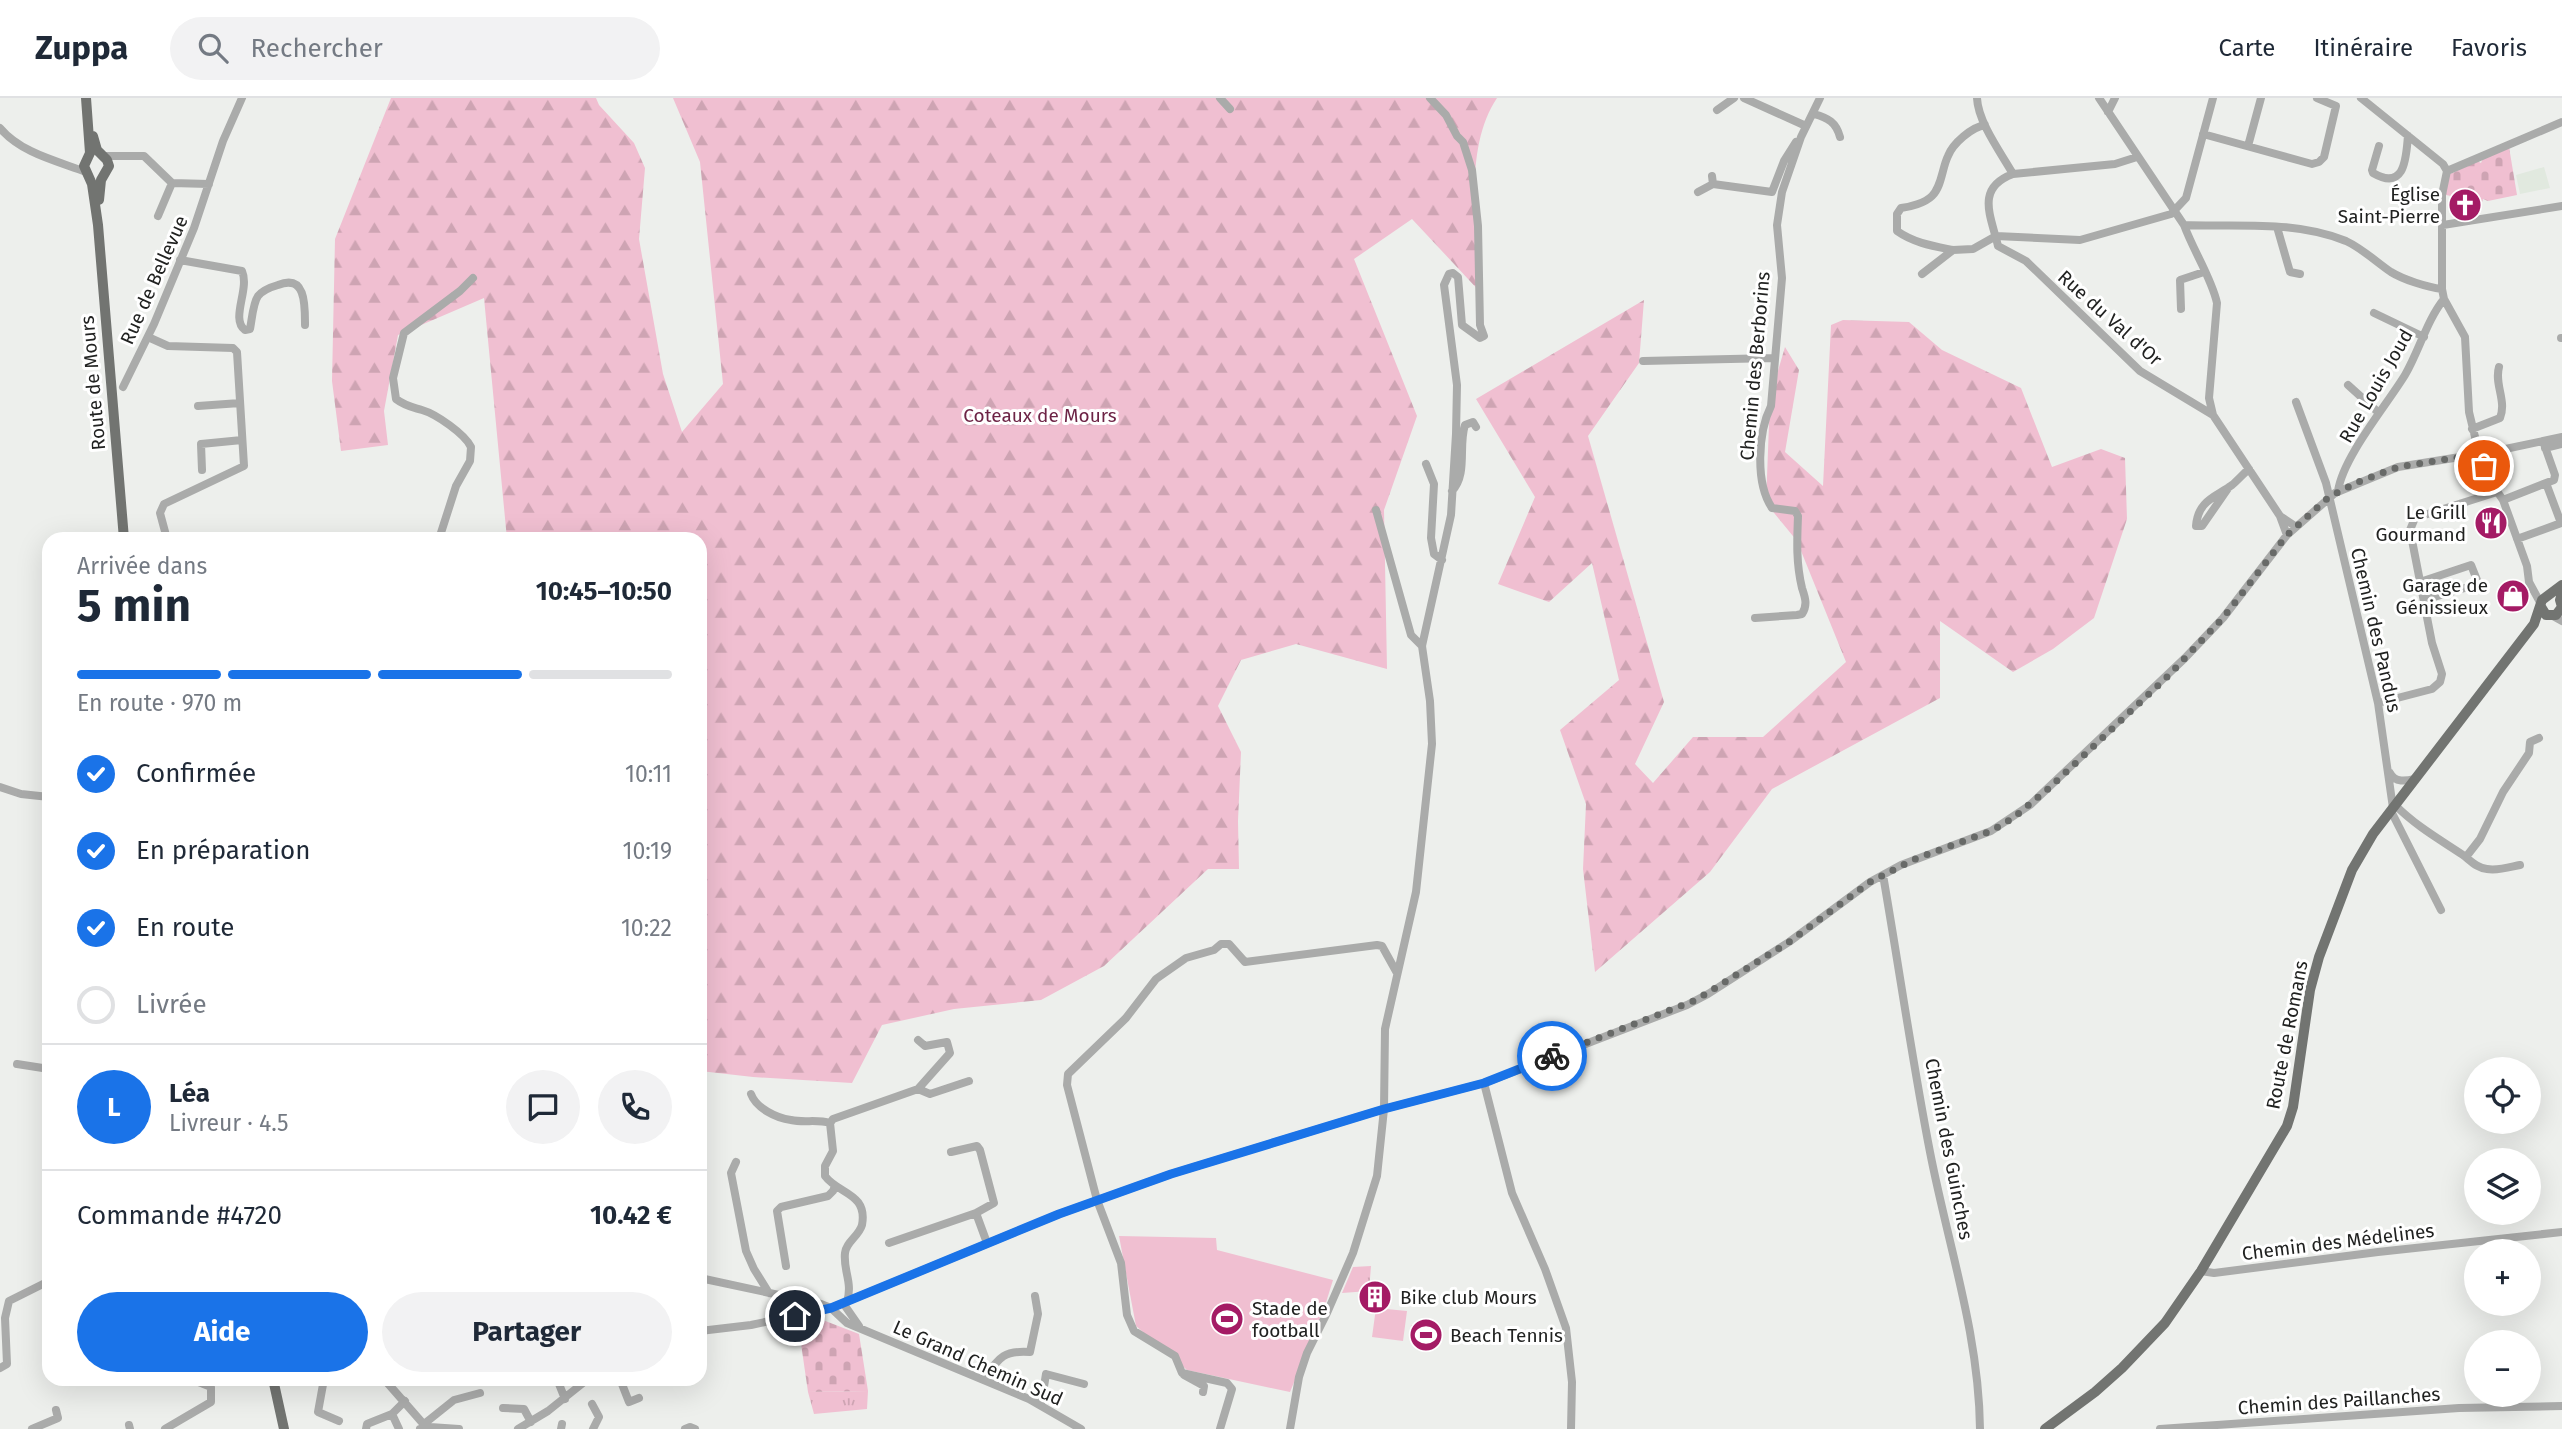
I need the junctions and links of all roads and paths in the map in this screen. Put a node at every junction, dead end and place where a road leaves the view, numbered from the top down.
1 (86, 98) edge
2 (242, 98) edge
3 (1220, 98) edge
4 (1430, 98) edge
5 (1734, 98) edge
6 (1744, 98) edge
7 (1821, 98) edge
8 (1978, 98) edge
9 (2099, 98) edge
10 (2115, 98) edge
11 (2213, 98) edge
12 (2261, 98) edge
13 (2317, 98) edge
14 (2361, 98) edge
15 (1230, 108) dead end
16 (1717, 110) dead end
17 (2108, 112) junction
18 (1814, 114) junction
19 (88, 117) junction
20 (2562, 122) edge
21 (1985, 125) junction
22 (1806, 126) junction
23 (0, 128) edge
24 (2203, 134) junction
25 (2408, 135) junction
26 (1801, 137) junction
27 (1840, 137) dead end
28 (2248, 146) junction
29 (2379, 146) dead end
30 (101, 155) junction
31 (120, 157) junction
32 (2137, 157) junction
33 (109, 166) junction
34 (88, 167) junction
35 (2447, 171) junction
36 (2013, 174) junction
37 (102, 177) junction
38 (172, 183) junction
39 (209, 184) junction
40 (1698, 192) dead end
41 (2423, 197) dead end
42 (2442, 200) junction
43 (2562, 206) edge
44 (2174, 212) junction
45 (158, 216) dead end
46 (97, 225) junction
47 (2184, 225) junction
48 (2443, 225) junction
49 (2277, 227) junction
50 (1996, 236) junction
51 (1953, 250) junction
52 (180, 260) junction
53 (2204, 272) junction
54 (1922, 274) dead end
55 (2300, 274) dead end
56 (473, 278) dead end
57 (2443, 294) junction
58 (2181, 309) dead end
59 (2374, 313) dead end
60 (305, 324) dead end
61 (148, 337) junction
62 (2424, 337) junction
63 (1774, 358) junction
64 (1643, 361) dead end
65 (2499, 367) dead end
66 (2348, 385) dead end
67 (123, 387) dead end
68 (240, 402) junction
69 (2296, 402) dead end
70 (198, 406) dead end
71 (2379, 413) junction
72 (2213, 415) junction
73 (1476, 426) dead end
74 (2472, 429) junction
75 (2562, 437) edge
76 (242, 440) junction
77 (2544, 444) junction
78 (2562, 444) edge
79 (2480, 454) junction
80 (1426, 464) dead end
81 (2249, 469) junction
82 (202, 470) dead end
83 (2546, 483) junction
84 (2229, 487) junction
85 (1452, 491) junction
86 (2338, 491) junction
87 (2500, 496) junction
88 (2329, 497) junction
89 (1376, 510) dead end
90 (2280, 516) junction
91 (2295, 526) junction
92 (123, 532) edge
93 (165, 532) edge
94 (441, 532) edge
95 (2287, 535) junction
96 (2517, 539) junction
97 (1442, 560) junction
98 (2420, 582) junction
99 (2562, 584) edge
100 (2424, 600) junction
101 (2553, 601) edge
102 (1755, 618) dead end
103 (2554, 618) edge
104 (2534, 624) junction
105 (1422, 646) junction
106 (2378, 703) junction
107 (2539, 738) dead end
108 (2390, 774) junction
109 (2416, 779) junction
110 (0, 787) edge
111 (42, 796) edge
112 (2394, 806) junction
113 (2418, 827) junction
114 (2405, 839) junction
115 (2466, 857) junction
116 (2520, 866) dead end
117 (1883, 875) junction
118 (2441, 910) dead end
119 (1397, 973) junction
120 (918, 1040) dead end
121 (17, 1064) dead end
122 (42, 1068) edge
123 (969, 1081) dead end
124 (1484, 1083) junction
125 (918, 1089) junction
126 (751, 1094) dead end
127 (1384, 1109) junction
128 (830, 1123) junction
129 (951, 1152) dead end
130 (736, 1162) dead end
131 (835, 1186) junction
132 (1097, 1200) junction
133 (976, 1213) junction
134 (2562, 1232) edge
135 (889, 1243) dead end
136 (987, 1243) junction
137 (786, 1266) dead end
138 (2201, 1271) junction
139 (707, 1280) edge
140 (850, 1282) junction
141 (42, 1284) edge
142 (769, 1293) junction
143 (866, 1295) junction
144 (1035, 1296) dead end
145 (845, 1303) junction
146 (831, 1308) junction
147 (861, 1329) junction
148 (707, 1330) edge
149 (0, 1368) edge
150 (1182, 1373) junction
151 (984, 1379) junction
152 (1084, 1384) dead end
153 (212, 1386) edge
154 (275, 1386) edge
155 (323, 1386) edge
156 (391, 1386) edge
157 (560, 1386) edge
158 (580, 1386) edge
159 (623, 1386) edge
160 (1203, 1392) dead end
161 (480, 1393) dead end
162 (565, 1398) junction
163 (639, 1398) dead end
164 (405, 1401) junction
165 (592, 1404) dead end
166 (1041, 1405) junction
167 (2562, 1406) edge
168 (503, 1408) dead end
169 (56, 1410) dead end
170 (392, 1414) junction
171 (339, 1421) dead end
172 (531, 1422) junction
173 (2254, 1426) edge
174 (424, 1427) edge
175 (32, 1429) edge
176 (164, 1429) edge
177 (284, 1429) edge
178 (366, 1429) edge
179 (399, 1429) edge
180 (438, 1429) edge
181 (458, 1429) edge
182 (518, 1429) edge
183 (593, 1429) edge
184 (685, 1429) edge
185 (695, 1429) edge
186 (1080, 1429) edge
187 (1220, 1429) edge
188 (1290, 1429) edge
189 (1571, 1429) edge
190 (1980, 1429) edge
191 (2045, 1429) edge
192 (2160, 1429) edge

1 - 19 main road, Route de Mours
2 - 39 street, Rue de Bellevue
3 - 15 street
4 - 85 street
5 - 16 street
6 - 22 street
7 - 18 street, Chemin des Berborins
8 - 21 street
9 - 17 street
10 - 17 street
11 - 24 street
12 - 28 street
13 - 28 street
14 - 25 street
17 - 32 street
18 - 22 street, Chemin des Berborins
18 - 27 street
19 - 30 main road, Route de Mours
19 - 34 main road, Route de Mours
20 - 35 street
21 - 36 street
21 - 51 street
22 - 26 street, Chemin des Berborins
23 - 34 street
24 - 28 street
24 - 44 street
25 - 29 street
25 - 35 street
26 - 40 street
26 - 63 street, Chemin des Berborins
30 - 31 street
30 - 33 main road, Route de Mours
30 - 34 main road
31 - 33 street
31 - 38 street
32 - 36 street
32 - 44 street
33 - 37 main road, Route de Mours
34 - 37 main road
34 - 46 main road, Route de Mours
35 - 42 street
36 - 50 street
37 - 46 main road, Route de Mours
38 - 39 street
38 - 45 street
39 - 52 street, Rue de Bellevue
41 - 42 street
42 - 48 street
43 - 48 street
44 - 47 street
44 - 50 street
46 - 92 main road, Route de Mours
47 - 49 street
47 - 53 street
48 - 57 street
49 - 55 street
49 - 57 street
50 - 51 street
50 - 72 street, Rue du Val d'Or
51 - 54 street
52 - 60 street
52 - 61 street, Rue de Bellevue
53 - 58 street
53 - 72 street
56 - 94 street
57 - 62 street, Rue Louis Joud
57 - 74 street
59 - 62 street
61 - 67 street, Rue de Bellevue
61 - 68 street
62 - 71 street, Rue Louis Joud
63 - 64 street
63 - 102 street, Chemin des Berborins
65 - 74 street
66 - 71 street
68 - 70 street
68 - 76 street
69 - 88 street, Chemin des Pandus
71 - 86 street, Rue Louis Joud
72 - 81 street
73 - 85 street
74 - 79 street
75 - 77 street
76 - 82 street
76 - 93 street
77 - 78 street
77 - 79 street
77 - 83 street
79 - 86 street
79 - 87 street
80 - 97 street
81 - 84 street
81 - 90 street
83 - 87 street
83 - 96 street
84 - 84 street
85 - 97 street
86 - 88 street
87 - 96 street
87 - 98 street
88 - 91 street
88 - 106 street, Chemin des Pandus
89 - 105 street
90 - 91 street
90 - 95 street
91 - 95 street
95 - 117 street
96 - 101 street
97 - 105 street
98 - 100 street
98 - 100 street
99 - 101 main road, Route de Romans
100 - 106 street
101 - 103 main road
101 - 103 main road, Route de Romans
101 - 104 main road, Route de Romans
103 - 104 main road, Route de Romans
104 - 109 main road, Route de Romans
105 - 119 street
106 - 108 street, Chemin des Pandus
107 - 115 street
108 - 109 street
108 - 112 street, Chemin des Pandus
109 - 112 main road, Route de Romans
110 - 111 street
112 - 113 street
112 - 114 street, Chemin des Pandus
112 - 138 main road, Route de Romans
113 - 114 street
113 - 115 street
114 - 118 street, Chemin des Pandus
115 - 116 street
117 - 124 street
117 - 190 street, Chemin des Guinches
119 - 127 street
119 - 132 street
120 - 125 street
121 - 122 street
123 - 125 street
124 - 127 street
124 - 189 street
125 - 128 street
126 - 128 street
127 - 132 street
127 - 188 street
128 - 131 street
129 - 133 street
130 - 142 street
131 - 137 street
131 - 140 street
132 - 136 street
132 - 150 street
133 - 135 street
133 - 136 street
134 - 138 street, Chemin des Médelines
136 - 143 street
138 - 191 main road, Route de Romans
139 - 142 street
140 - 143 street
140 - 145 street
141 - 149 street
142 - 146 street
143 - 145 street
144 - 151 street
145 - 146 street
145 - 147 street
146 - 147 street, Le Grand Chemin Sud
146 - 148 street
147 - 151 street, Le Grand Chemin Sud
150 - 160 street
150 - 187 street
151 - 166 street, Le Grand Chemin Sud
152 - 166 street
153 - 176 street
154 - 177 main road
155 - 171 street
156 - 164 street
157 - 162 street
158 - 162 street
159 - 163 street
161 - 174 street
162 - 172 street
164 - 170 street
164 - 174 street
165 - 183 street
166 - 186 street, Le Grand Chemin Sud
167 - 173 street, Chemin des Paillanches
168 - 172 street
169 - 175 street
170 - 178 street
170 - 179 street
172 - 182 street
173 - 192 street, Chemin des Paillanches
174 - 180 street
180 - 181 street
184 - 185 street

